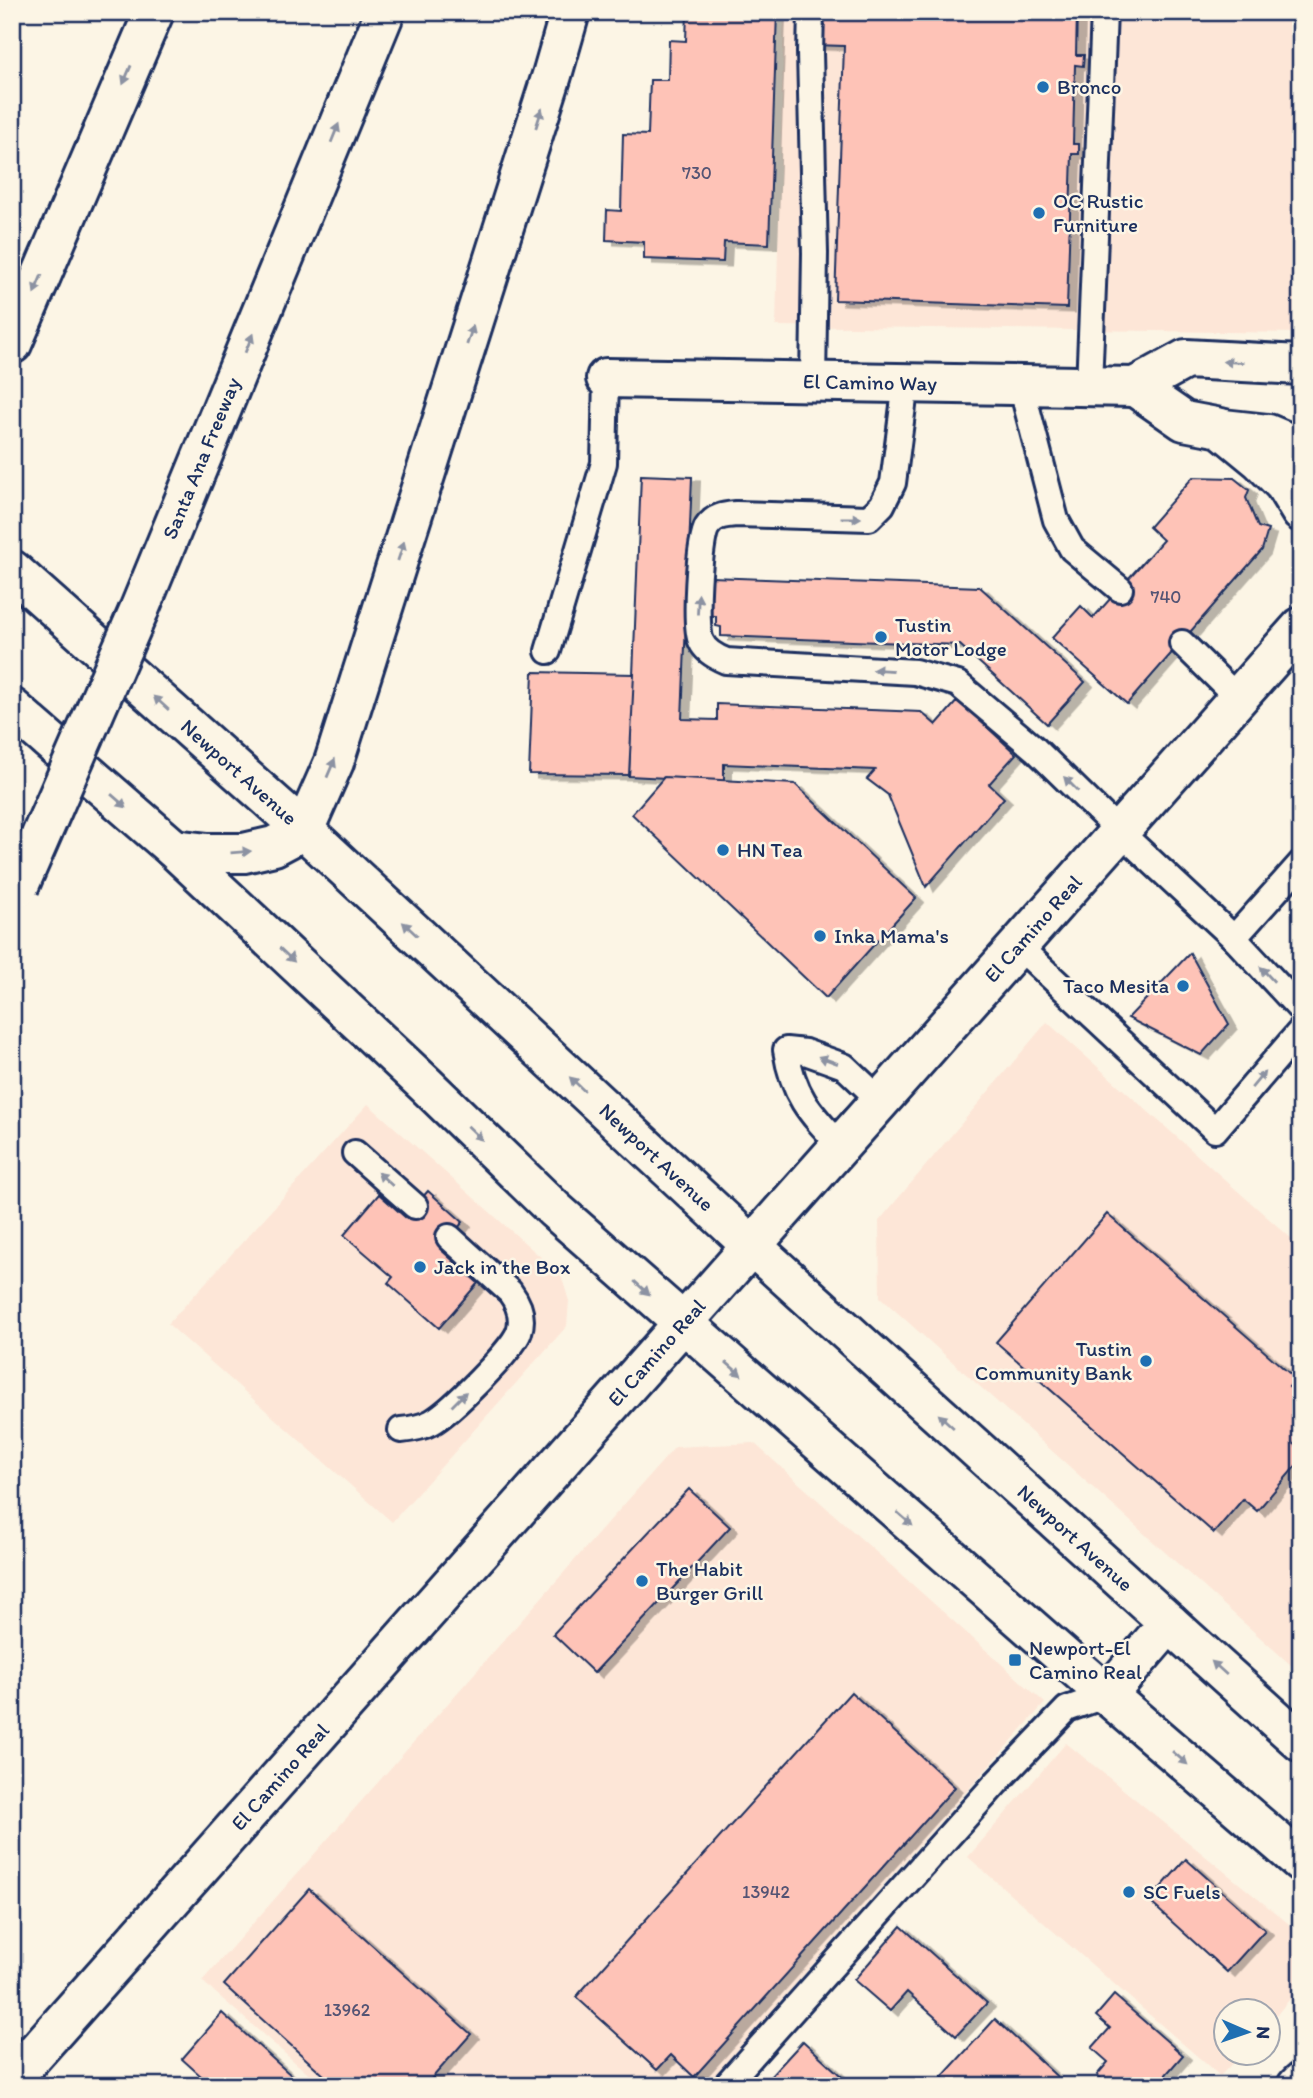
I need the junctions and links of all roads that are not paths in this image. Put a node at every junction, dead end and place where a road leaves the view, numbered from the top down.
1 (153, 12) edge
2 (385, 12) edge
3 (570, 12) edge
4 (811, 12) edge
5 (1104, 12) edge
6 (12, 344) edge
7 (1301, 365) edge
8 (606, 378) joint
9 (813, 381) junction
10 (906, 383) junction
11 (1021, 385) junction
12 (1089, 386) junction
13 (1135, 387) junction
14 (1221, 428) junction
15 (1301, 448) edge
16 (1301, 512) edge
17 (12, 570) edge
18 (1120, 589) dead end
19 (1301, 627) edge
20 (1182, 643) dead end
21 (548, 651) dead end
22 (1238, 698) junction
23 (12, 708) edge
24 (303, 830) junction
25 (1119, 832) junction
26 (174, 849) junction
27 (1301, 863) edge
28 (15, 894) edge
29 (1234, 938) junction
30 (1018, 946) junction
31 (1301, 1010) edge
32 (1301, 1030) edge
33 (881, 1101) junction
34 (841, 1146) junction
35 (355, 1153) dead end
36 (415, 1206) dead end
37 (449, 1237) dead end
38 (753, 1247) junction
39 (683, 1324) junction
40 (401, 1430) dead end
41 (1169, 1623) junction
42 (1107, 1695) junction
43 (1301, 1742) edge
44 (1301, 1862) edge
45 (12, 2079) edge
46 (725, 2086) edge

1 -> 6 main road
28 -> 2 main road, Santa Ana Freeway, bridge
24 -> 3 main road
4 - 9 lane
5 - 12 lane
7 -> 13 main road
8 - 9 main road, El Camino Way
8 - 21 lane
9 - 10 main road, El Camino Way
10 - 11 main road, El Camino Way
25 -> 10 lane
11 - 12 main road, El Camino Way
11 - 18 lane
12 - 13 main road, El Camino Way
13 - 14 main road
14 - 15 main road
14 - 16 main road
24 -> 17 main road, Newport Avenue
19 - 22 main road, El Camino Real
20 - 22 lane
22 - 25 main road, El Camino Real
23 -> 26 main road
26 -> 24 main road
38 -> 24 main road, Newport Avenue
25 - 29 lane
25 - 30 main road, El Camino Real
26 -> 39 main road
27 - 29 lane
31 -> 29 lane
30 -> 32 lane
30 - 33 main road, El Camino Real
33 - 34 main road, El Camino Real
33 -> 34 lane
34 - 38 main road, El Camino Real
36 -> 35 lane
40 -> 37 lane
38 - 39 main road, El Camino Real
41 -> 38 main road, Newport Avenue
39 -> 42 main road
39 - 45 main road, El Camino Real
41 - 42 main road
43 -> 41 main road, Newport Avenue
42 -> 44 main road
42 - 46 lane

